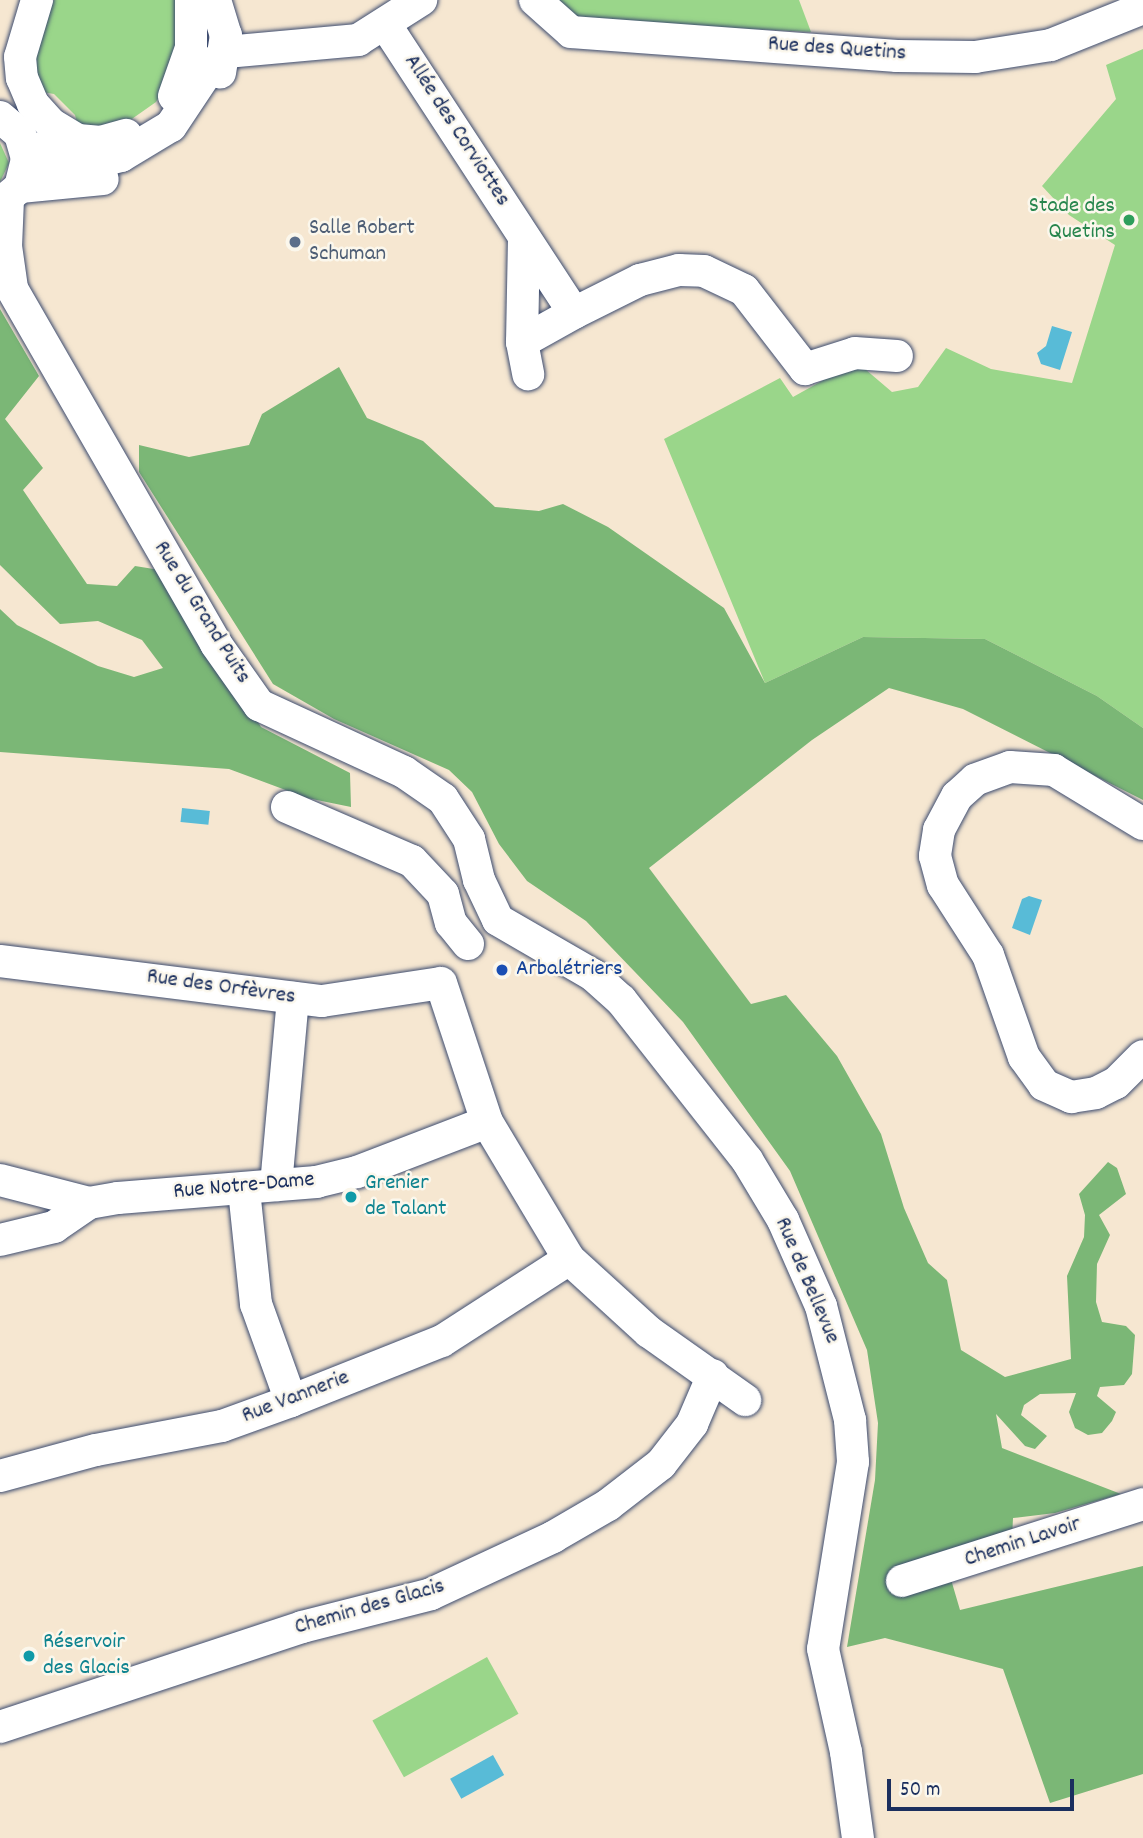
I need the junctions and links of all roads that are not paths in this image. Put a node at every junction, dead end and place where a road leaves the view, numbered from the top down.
1 (17, 0) edge
2 (37, 0) edge
3 (191, 0) edge
4 (201, 0) edge
5 (215, 0) edge
6 (421, 0) edge
7 (535, 0) edge
8 (1143, 8) edge
9 (385, 24) junction
10 (226, 52) junction
11 (0, 64) edge
12 (1, 114) edge
13 (25, 145) junction
14 (9, 197) edge
15 (524, 238) junction
16 (0, 268) edge
17 (13, 297) junction
18 (575, 313) junction
19 (522, 342) junction
20 (897, 356) dead end
21 (528, 373) dead end
22 (287, 807) dead end
23 (1143, 824) edge
24 (498, 920) junction
25 (468, 944) junction
26 (0, 961) edge
27 (440, 983) junction
28 (293, 998) junction
29 (1143, 1056) edge
30 (487, 1122) junction
31 (0, 1180) edge
32 (276, 1185) junction
33 (244, 1189) junction
34 (89, 1203) junction
35 (0, 1240) edge
36 (569, 1259) junction
37 (713, 1375) junction
38 (291, 1401) junction
39 (745, 1401) dead end
40 (0, 1476) edge
41 (1143, 1504) edge
42 (902, 1581) dead end
43 (0, 1727) edge
44 (858, 1838) edge

1 - 11 street
2 - 3 street
4 - 10 street
5 - 10 street
6 - 9 street
7 - 8 street, Rue des Quetins
9 - 10 street
9 - 15 street, Allée des Corviottes
10 - 13 street
10 - 14 street
12 - 13 street
13 - 14 street, Rue du Grand Puits
14 - 17 street, Rue du Grand Puits
15 - 18 street, Allée des Corviottes
15 - 19 street
16 - 17 street, Rue du Grand Puits
17 - 24 street, Rue du Grand Puits
18 - 19 street
18 - 20 street
19 - 21 street
22 - 25 street
23 - 29 street
24 - 25 street
24 - 44 street, Rue de Bellevue
25 - 27 street
26 - 28 street, Rue des Orfèvres
27 - 28 street, Rue des Orfèvres
27 - 30 street
28 - 32 street
30 - 32 street, Rue Notre-Dame
30 - 36 street
31 - 34 street
32 - 33 street, Rue Notre-Dame
33 - 34 street, Rue Notre-Dame
33 - 38 street
34 - 35 street, Rue Notre-Dame
36 - 37 street
36 - 38 street, Rue Vannerie
37 - 39 street
37 - 43 street, Chemin des Glacis
38 - 40 street, Rue Vannerie
41 - 42 street, Chemin Lavoir

